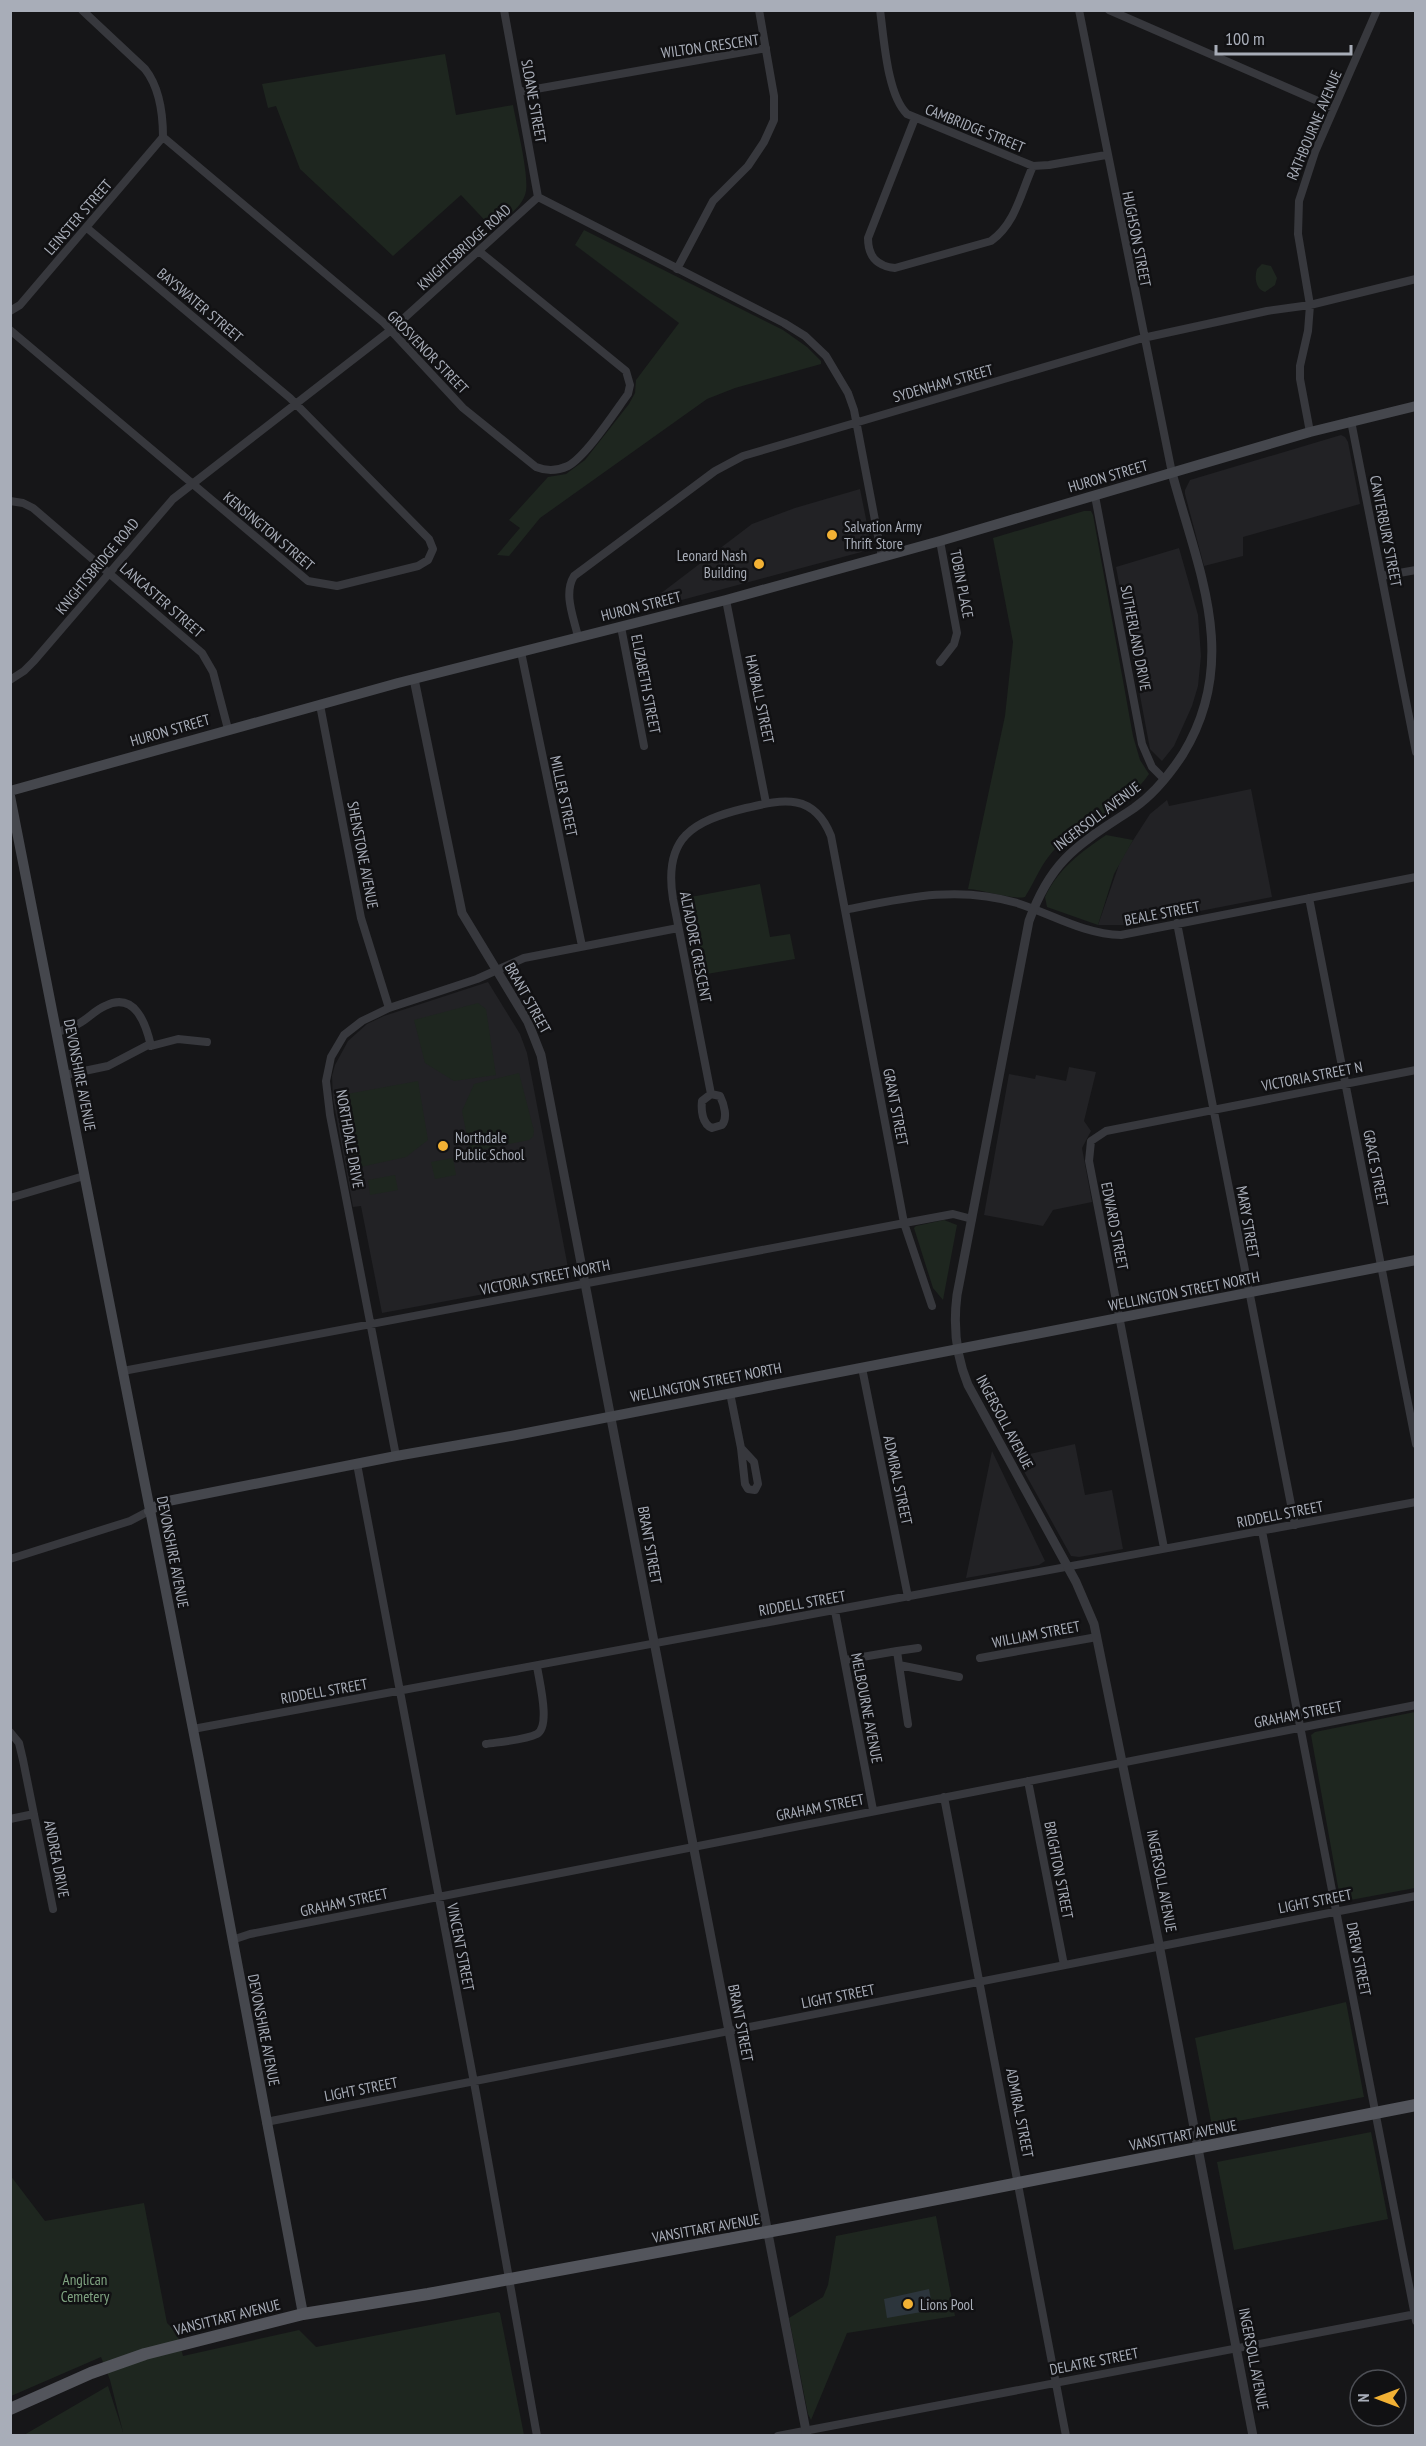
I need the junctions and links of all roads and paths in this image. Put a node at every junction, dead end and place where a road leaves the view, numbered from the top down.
1 (82, 10) edge
2 (504, 10) edge
3 (759, 10) edge
4 (880, 10) edge
5 (1079, 10) edge
6 (1109, 10) edge
7 (1377, 10) edge
8 (766, 48) junction
9 (519, 92) junction
10 (1334, 108) junction
11 (915, 118) junction
12 (163, 137) junction
13 (1106, 155) junction
14 (1033, 166) junction
15 (538, 197) junction
16 (87, 228) junction
17 (480, 252) junction
18 (677, 268) junction
19 (1416, 279) edge
20 (1310, 305) junction
21 (10, 311) edge
22 (10, 330) edge
23 (391, 330) junction
24 (1143, 338) junction
25 (296, 405) junction
26 (1416, 406) edge
27 (1351, 421) junction
28 (856, 422) junction
29 (1310, 432) junction
30 (1172, 473) junction
31 (192, 484) junction
32 (1095, 496) junction
33 (10, 501) edge
34 (940, 541) junction
35 (882, 557) junction
36 (1416, 570) edge
37 (109, 572) junction
38 (1382, 576) junction
39 (726, 600) junction
40 (621, 627) junction
41 (578, 637) junction
42 (521, 652) junction
43 (940, 662) dead end
44 (414, 679) junction
45 (10, 680) edge
46 (320, 705) junction
47 (228, 729) junction
48 (644, 746) dead end
49 (1416, 752) edge
50 (1164, 779) junction
51 (10, 791) edge
52 (10, 796) edge
53 (766, 803) junction
54 (1416, 877) edge
55 (1309, 898) junction
56 (1033, 909) junction
57 (845, 910) junction
58 (1177, 923) junction
59 (678, 928) junction
60 (582, 946) junction
61 (495, 970) junction
62 (389, 1008) junction
63 (56, 1032) junction
64 (207, 1042) dead end
65 (150, 1044) junction
66 (1416, 1070) edge
67 (65, 1075) junction
68 (1347, 1084) junction
69 (711, 1094) dead end
70 (1214, 1109) junction
71 (84, 1176) junction
72 (10, 1198) edge
73 (972, 1219) junction
74 (904, 1223) junction
75 (1416, 1260) edge
76 (1381, 1267) junction
77 (585, 1283) junction
78 (1248, 1294) junction
79 (932, 1306) dead end
80 (1119, 1318) junction
81 (371, 1324) junction
82 (957, 1350) junction
83 (862, 1368) junction
84 (123, 1371) junction
85 (730, 1393) junction
86 (611, 1416) junction
87 (1416, 1444) edge
88 (741, 1449) junction
89 (396, 1456) junction
90 (357, 1464) junction
91 (1416, 1502) edge
92 (149, 1511) junction
93 (1295, 1525) junction
94 (1262, 1531) junction
95 (1164, 1548) junction
96 (10, 1559) edge
97 (1067, 1566) junction
98 (908, 1597) junction
99 (835, 1611) junction
100 (1097, 1636) junction
101 (653, 1644) junction
102 (918, 1648) dead end
103 (897, 1651) junction
104 (980, 1658) dead end
105 (844, 1660) junction
106 (899, 1665) junction
107 (537, 1666) junction
108 (959, 1677) dead end
109 (399, 1691) junction
110 (1416, 1705) edge
111 (908, 1724) dead end
112 (1300, 1728) junction
113 (193, 1729) junction
114 (10, 1732) edge
115 (486, 1744) dead end
116 (1123, 1762) junction
117 (1028, 1781) junction
118 (944, 1797) junction
119 (873, 1810) junction
120 (34, 1814) junction
121 (10, 1819) edge
122 (692, 1846) junction
123 (437, 1896) junction
124 (1416, 1896) edge
125 (53, 1909) dead end
126 (1336, 1911) junction
127 (232, 1940) junction
128 (1160, 1946) junction
129 (1064, 1965) junction
130 (981, 1982) junction
131 (727, 2032) junction
132 (473, 2081) junction
133 (1416, 2105) edge
134 (1376, 2113) junction
135 (266, 2122) junction
136 (1198, 2147) junction
137 (1020, 2183) junction
138 (768, 2232) junction
139 (509, 2279) junction
140 (303, 2314) junction
141 (1415, 2316) edge
142 (1237, 2347) junction
143 (1057, 2382) junction
144 (10, 2409) edge
145 (806, 2433) edge
146 (537, 2436) edge
147 (778, 2436) edge
148 (1066, 2436) edge
149 (1253, 2436) edge

1 - 12 street
2 - 9 street, SLOANE STREET
3 - 8 street
4 - 11 street, CAMBRIDGE STREET
5 - 13 street, HUGHSON STREET
6 - 10 street
7 - 10 street, RATHBOURNE AVENUE
8 - 9 street, WILTON CRESCENT
8 - 18 street, WILTON CRESCENT
9 - 15 street, SLOANE STREET
10 - 20 street, RATHBOURNE AVENUE
11 - 14 street, CAMBRIDGE STREET
11 - 14 street
12 - 16 street, LEINSTER STREET
12 - 23 street, GROSVENOR STREET
13 - 14 street, CAMBRIDGE STREET
13 - 24 street, HUGHSON STREET
15 - 17 street, KNIGHTSBRIDGE ROAD
15 - 18 street
16 - 21 street, LEINSTER STREET
16 - 25 street, BAYSWATER STREET
17 - 23 street, KNIGHTSBRIDGE ROAD
17 - 23 street, GROSVENOR STREET
18 - 28 street
19 - 20 street, SYDENHAM STREET
20 - 24 street, SYDENHAM STREET
20 - 29 street, RATHBOURNE AVENUE
22 - 31 street, KENSINGTON STREET
23 - 25 street, KNIGHTSBRIDGE ROAD
24 - 28 street, SYDENHAM STREET
24 - 30 street, HUGHSON STREET
25 - 31 street, KNIGHTSBRIDGE ROAD
25 - 31 street, KENSINGTON STREET
26 - 27 main road, HURON STREET
27 - 29 main road, HURON STREET
27 - 38 street, CANTERBURY STREET
28 - 35 street
28 - 41 street, SYDENHAM STREET
29 - 30 main road, HURON STREET
30 - 32 main road, HURON STREET
30 - 50 street, INGERSOLL AVENUE
31 - 37 street, KNIGHTSBRIDGE ROAD
32 - 34 main road, HURON STREET
32 - 50 street, SUTHERLAND DRIVE
33 - 37 street, LANCASTER STREET
34 - 35 main road, HURON STREET
34 - 43 street, TOBIN PLACE
35 - 39 main road, HURON STREET
36 - 38 street
37 - 45 street, KNIGHTSBRIDGE ROAD
37 - 47 street, LANCASTER STREET
38 - 49 street, CANTERBURY STREET
39 - 40 main road, HURON STREET
39 - 53 street, HAYBALL STREET
40 - 41 main road, HURON STREET
40 - 48 street, ELIZABETH STREET
41 - 42 main road, HURON STREET
42 - 44 main road, HURON STREET
42 - 60 street, MILLER STREET
44 - 46 main road, HURON STREET
44 - 61 street, BRANT STREET
46 - 47 main road, HURON STREET
46 - 62 street, SHENSTONE AVENUE
47 - 51 main road, HURON STREET
50 - 56 street, INGERSOLL AVENUE
52 - 63 main road, DEVONSHIRE AVENUE
53 - 57 street, ALTADORE CRESCENT
53 - 59 street, ALTADORE CRESCENT
54 - 55 street, BEALE STREET
55 - 58 street, BEALE STREET
55 - 68 street, GRACE STREET
56 - 57 street, BEALE STREET
56 - 58 street, BEALE STREET
56 - 73 street, INGERSOLL AVENUE
57 - 74 street, GRANT STREET
58 - 70 street, MARY STREET
59 - 60 street, NORTHDALE DRIVE
59 - 69 street, ALTADORE CRESCENT
60 - 61 street, NORTHDALE DRIVE
61 - 62 street, NORTHDALE DRIVE
61 - 77 street, BRANT STREET
62 - 81 street, NORTHDALE DRIVE
63 - 65 street
63 - 67 main road, DEVONSHIRE AVENUE
64 - 65 street
65 - 67 street
66 - 68 street, VICTORIA STREET N
67 - 71 main road, DEVONSHIRE AVENUE
68 - 70 street, VICTORIA STREET N
68 - 76 street, GRACE STREET
70 - 78 street, MARY STREET
70 - 80 street, EDWARD STREET
71 - 72 street
71 - 84 main road, DEVONSHIRE AVENUE
73 - 74 street, VICTORIA STREET NORTH
73 - 82 street, INGERSOLL AVENUE
74 - 77 street, VICTORIA STREET NORTH
74 - 79 street, GRANT STREET
75 - 76 main road, WELLINGTON STREET NORTH
76 - 78 main road, WELLINGTON STREET NORTH
76 - 87 street, GRACE STREET
77 - 81 street, VICTORIA STREET NORTH
77 - 86 street, BRANT STREET
78 - 80 main road, WELLINGTON STREET NORTH
78 - 93 street, MARY STREET
80 - 82 main road, WELLINGTON STREET NORTH
80 - 95 street, EDWARD STREET
81 - 84 street, VICTORIA STREET NORTH
81 - 89 street, NORTHDALE DRIVE
82 - 83 main road, WELLINGTON STREET NORTH
82 - 97 street, INGERSOLL AVENUE
83 - 85 main road, WELLINGTON STREET NORTH
83 - 98 street, ADMIRAL STREET
84 - 92 main road, DEVONSHIRE AVENUE
85 - 86 main road, WELLINGTON STREET NORTH
85 - 88 street
86 - 89 main road, WELLINGTON STREET NORTH
86 - 101 street, BRANT STREET
88 - 88 street
89 - 90 main road, WELLINGTON STREET NORTH
90 - 92 main road, WELLINGTON STREET NORTH
90 - 109 street, VINCENT STREET
91 - 93 street, RIDDELL STREET
92 - 96 street, WELLINGTON STREET NORTH
92 - 113 main road, DEVONSHIRE AVENUE
93 - 94 street, RIDDELL STREET
94 - 95 street, RIDDELL STREET
94 - 112 street, DREW STREET
95 - 97 street, RIDDELL STREET
97 - 98 street, RIDDELL STREET
97 - 100 street, INGERSOLL AVENUE
98 - 99 street, RIDDELL STREET
99 - 101 street, RIDDELL STREET
99 - 105 street, MELBOURNE AVENUE
100 - 104 street, WILLIAM STREET
100 - 116 street, INGERSOLL AVENUE
101 - 107 street, RIDDELL STREET
101 - 122 street, BRANT STREET
102 - 103 street
103 - 105 street
103 - 106 street
105 - 119 street, MELBOURNE AVENUE
106 - 108 street
106 - 111 street
107 - 109 street, RIDDELL STREET
107 - 115 street
109 - 113 street, RIDDELL STREET
109 - 123 street, VINCENT STREET
110 - 112 street, GRAHAM STREET
112 - 116 street, GRAHAM STREET
112 - 126 street, DREW STREET
113 - 127 main road, DEVONSHIRE AVENUE
114 - 120 street, ANDREA DRIVE
116 - 117 street, GRAHAM STREET
116 - 128 street, INGERSOLL AVENUE
117 - 118 street, GRAHAM STREET
117 - 129 street, BRIGHTON STREET
118 - 119 street, GRAHAM STREET
118 - 130 street, ADMIRAL STREET
119 - 122 street, GRAHAM STREET
120 - 121 street
120 - 125 street, ANDREA DRIVE
122 - 123 street, GRAHAM STREET
122 - 131 street, BRANT STREET
123 - 127 street, GRAHAM STREET
123 - 132 street, VINCENT STREET
124 - 126 street, LIGHT STREET
126 - 128 street, LIGHT STREET
126 - 134 street, DREW STREET
127 - 135 main road, DEVONSHIRE AVENUE
128 - 129 street, LIGHT STREET
128 - 136 street, INGERSOLL AVENUE
129 - 130 street, LIGHT STREET
130 - 131 street, LIGHT STREET
130 - 137 street, ADMIRAL STREET
131 - 132 street, LIGHT STREET
131 - 138 street, BRANT STREET
132 - 135 street, LIGHT STREET
132 - 139 street, VINCENT STREET
133 - 134 main road, VANSITTART AVENUE
134 - 136 main road, VANSITTART AVENUE
134 - 141 street, DREW STREET
135 - 140 main road, DEVONSHIRE AVENUE
136 - 137 main road, VANSITTART AVENUE
136 - 142 street, INGERSOLL AVENUE
137 - 138 main road, VANSITTART AVENUE
137 - 143 street, ADMIRAL STREET
138 - 139 main road, VANSITTART AVENUE
138 - 145 street, BRANT STREET
139 - 140 main road, VANSITTART AVENUE
139 - 146 street, VINCENT STREET
140 - 144 main road, VANSITTART AVENUE
141 - 142 street, DELATRE STREET
142 - 143 street, DELATRE STREET
142 - 149 street, INGERSOLL AVENUE
143 - 145 street, DELATRE STREET
143 - 148 street, ADMIRAL STREET
145 - 147 street, DELATRE STREET

